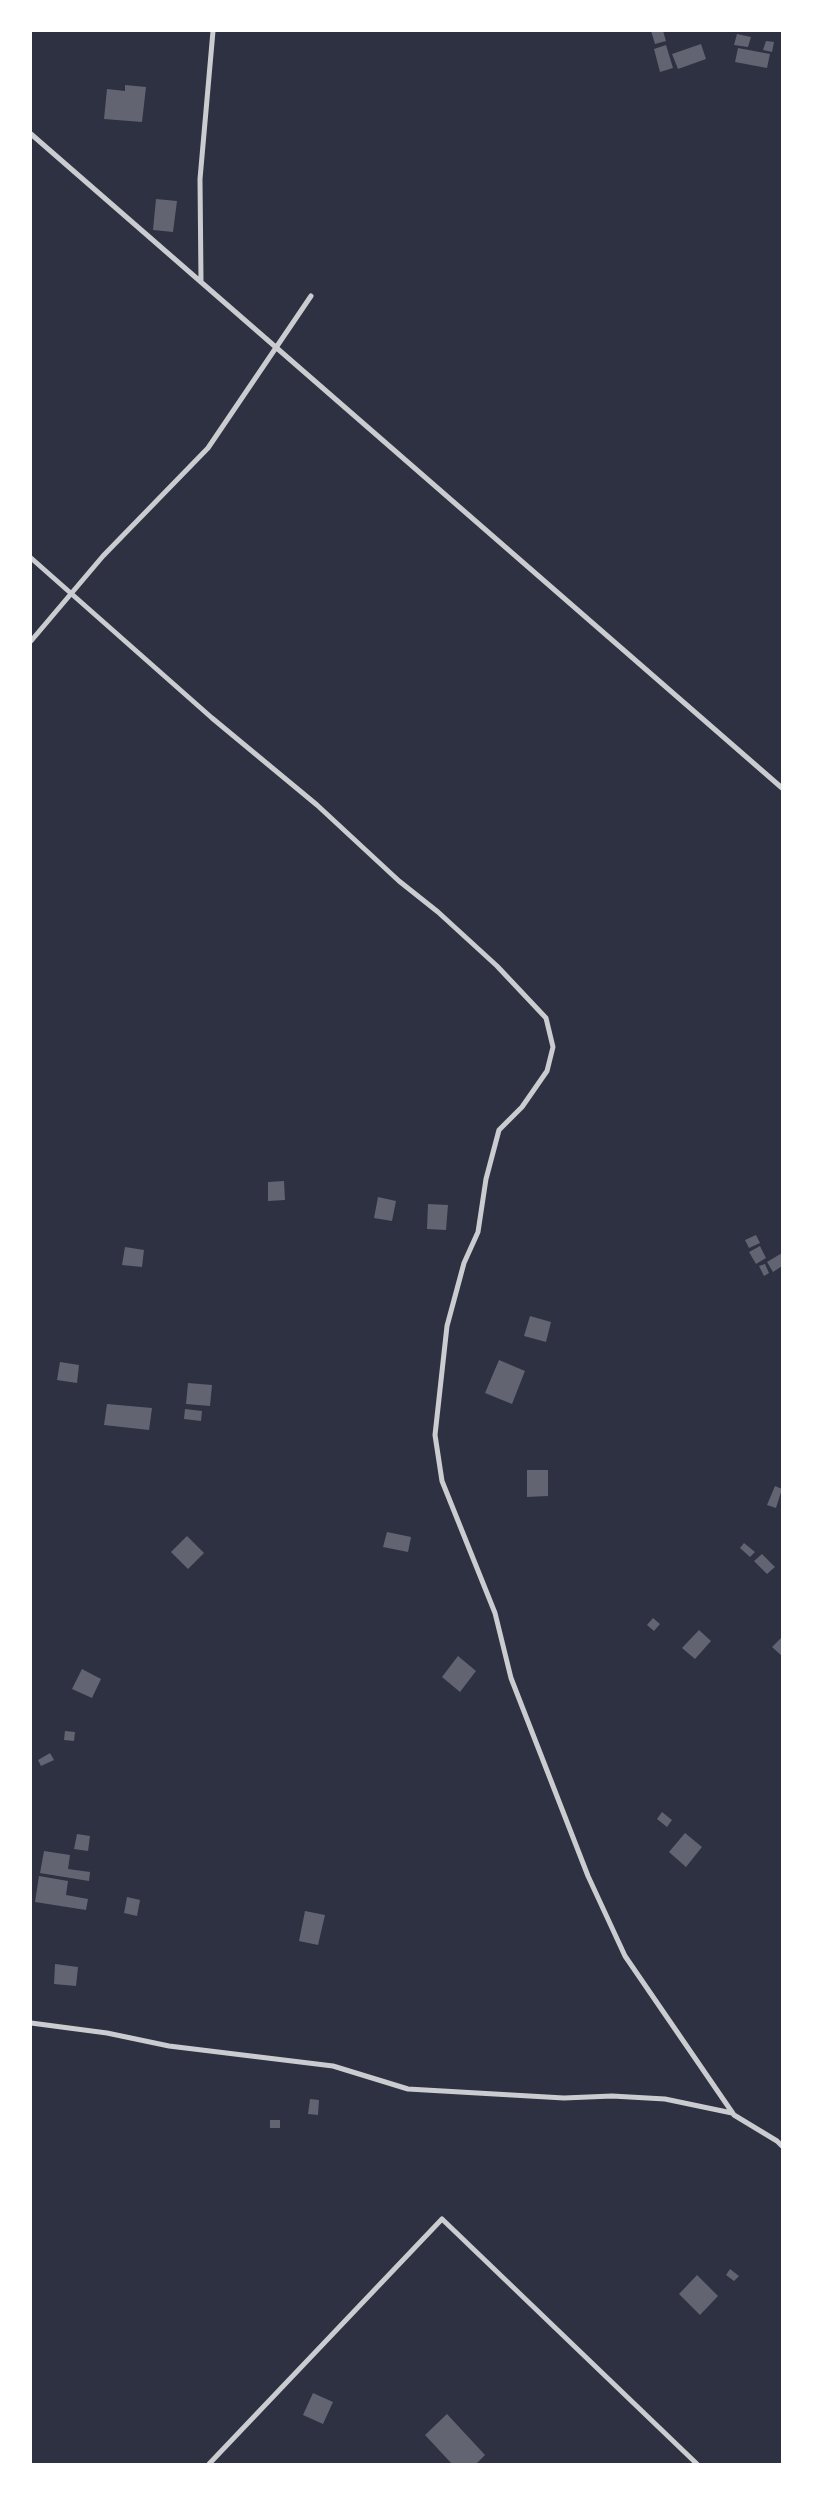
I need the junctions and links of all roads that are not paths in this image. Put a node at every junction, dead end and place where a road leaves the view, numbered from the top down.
1 (214, 31) edge
2 (31, 134) edge
3 (201, 281) junction
4 (312, 296) dead end
5 (276, 348) junction
6 (31, 558) edge
7 (72, 594) junction
8 (31, 641) edge
9 (782, 788) edge
10 (31, 2023) edge
11 (732, 2113) junction
12 (782, 2146) edge
13 (209, 2464) edge
14 (697, 2464) edge

1 - 3 street
2 - 3 street
3 - 5 street
4 - 5 street
5 - 7 street
5 - 9 street
6 - 7 street
7 - 8 street
7 - 11 street
10 - 11 street
11 - 12 street
13 - 14 street

